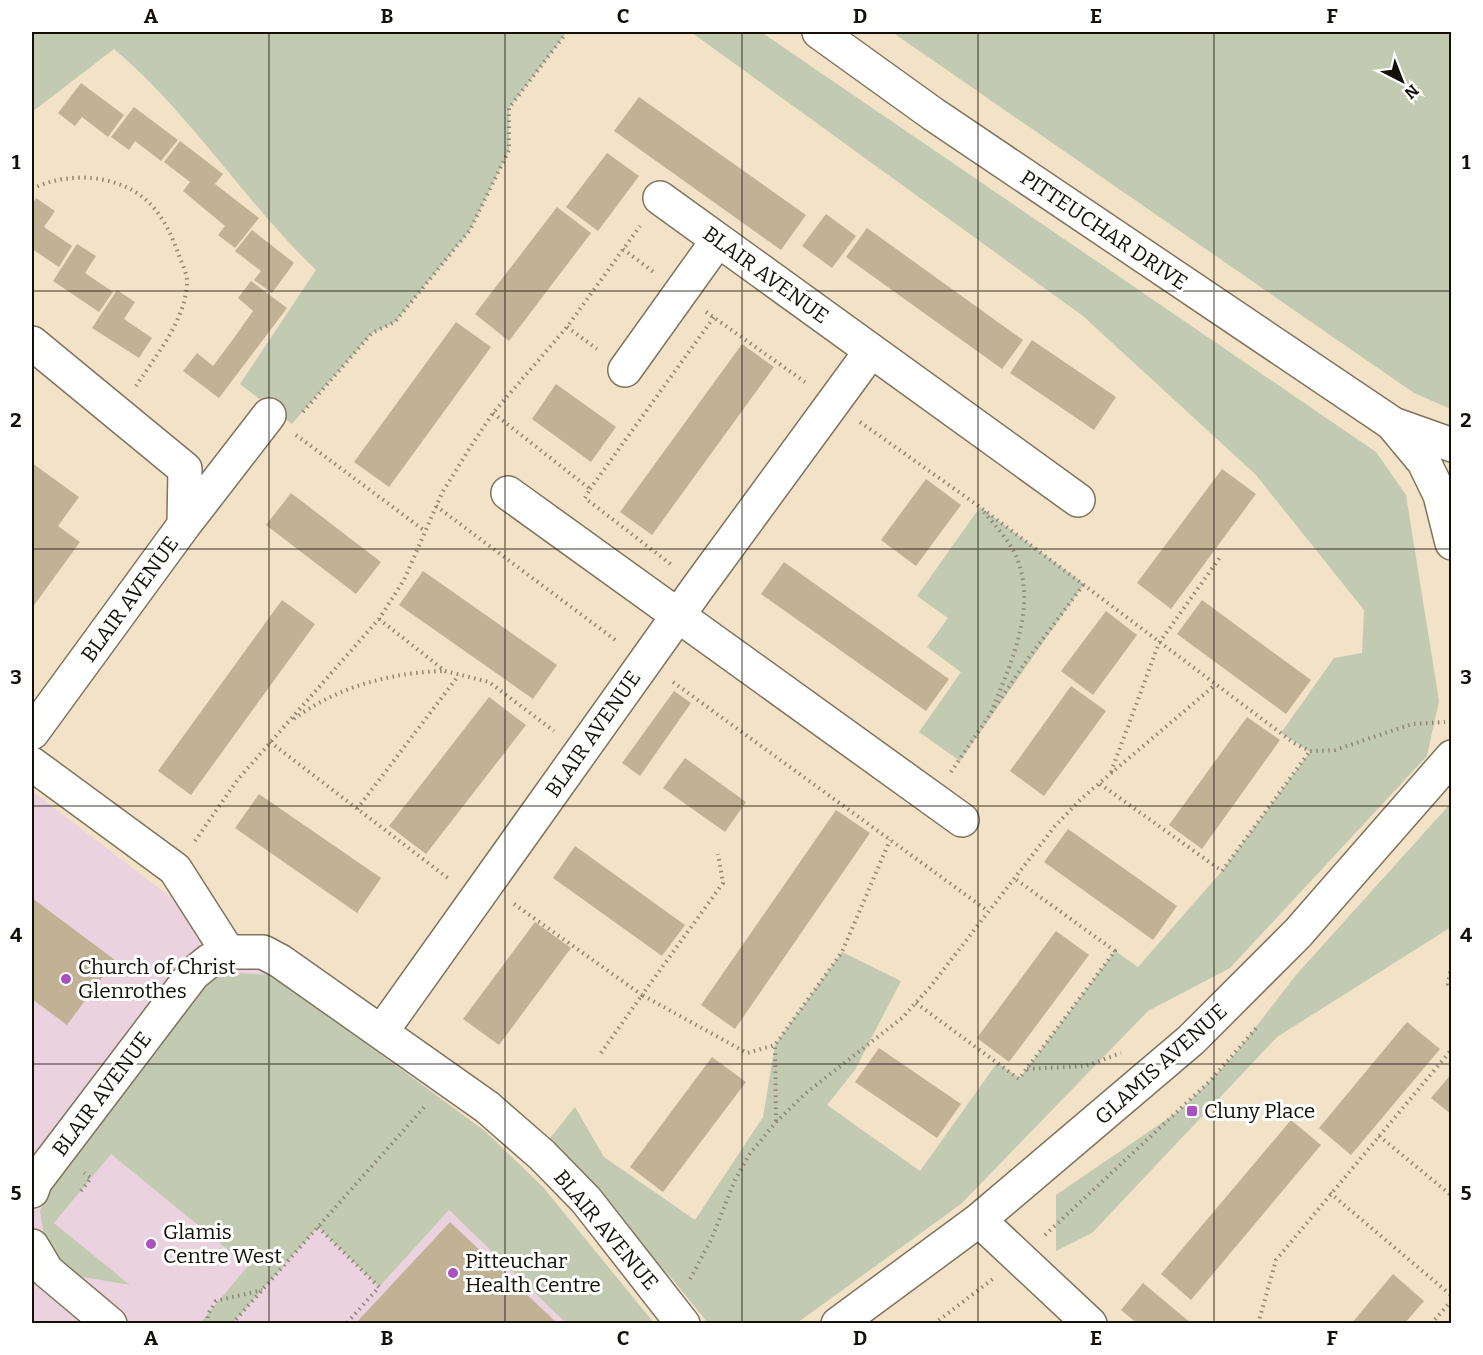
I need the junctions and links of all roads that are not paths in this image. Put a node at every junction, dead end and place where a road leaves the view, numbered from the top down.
1 (819, 32) edge
2 (660, 198) road end
3 (718, 240) junction
4 (32, 343) edge
5 (871, 351) junction
6 (625, 370) dead end
7 (279, 422) road end
8 (1393, 424) junction
9 (1452, 446) edge
10 (508, 493) dead end
11 (1078, 500) dead end
12 (184, 525) junction
13 (1452, 544) edge
14 (1452, 566) edge
15 (679, 614) junction
16 (32, 733) edge
17 (1449, 754) edge
18 (32, 764) edge
19 (962, 820) dead end
20 (228, 952) junction
21 (382, 1031) junction
22 (32, 1191) edge
23 (979, 1220) junction
24 (32, 1246) edge
25 (676, 1316) edge
26 (110, 1323) edge
27 (838, 1323) edge
28 (1090, 1323) edge

1 - 8 street, PITTEUCHAR DRIVE
2 - 3 street, BLAIR AVENUE
3 - 5 street, BLAIR AVENUE
3 - 6 street
4 - 12 street, BLAIR AVENUE
5 - 11 street, BLAIR AVENUE
5 - 15 street, BLAIR AVENUE
7 - 12 street
8 - 9 street, PITTEUCHAR DRIVE
8 - 13 street, PITTEUCHAR DRIVE
10 - 15 street
12 - 16 street, BLAIR AVENUE
13 - 14 street, PITTEUCHAR DRIVE
15 - 19 street
15 - 21 street, BLAIR AVENUE
17 - 23 street, GLAMIS AVENUE
18 - 20 street
20 - 21 street, BLAIR AVENUE
20 - 22 street, BLAIR AVENUE
21 - 25 street, BLAIR AVENUE
23 - 27 street, GLAMIS AVENUE
23 - 28 street
24 - 26 street

